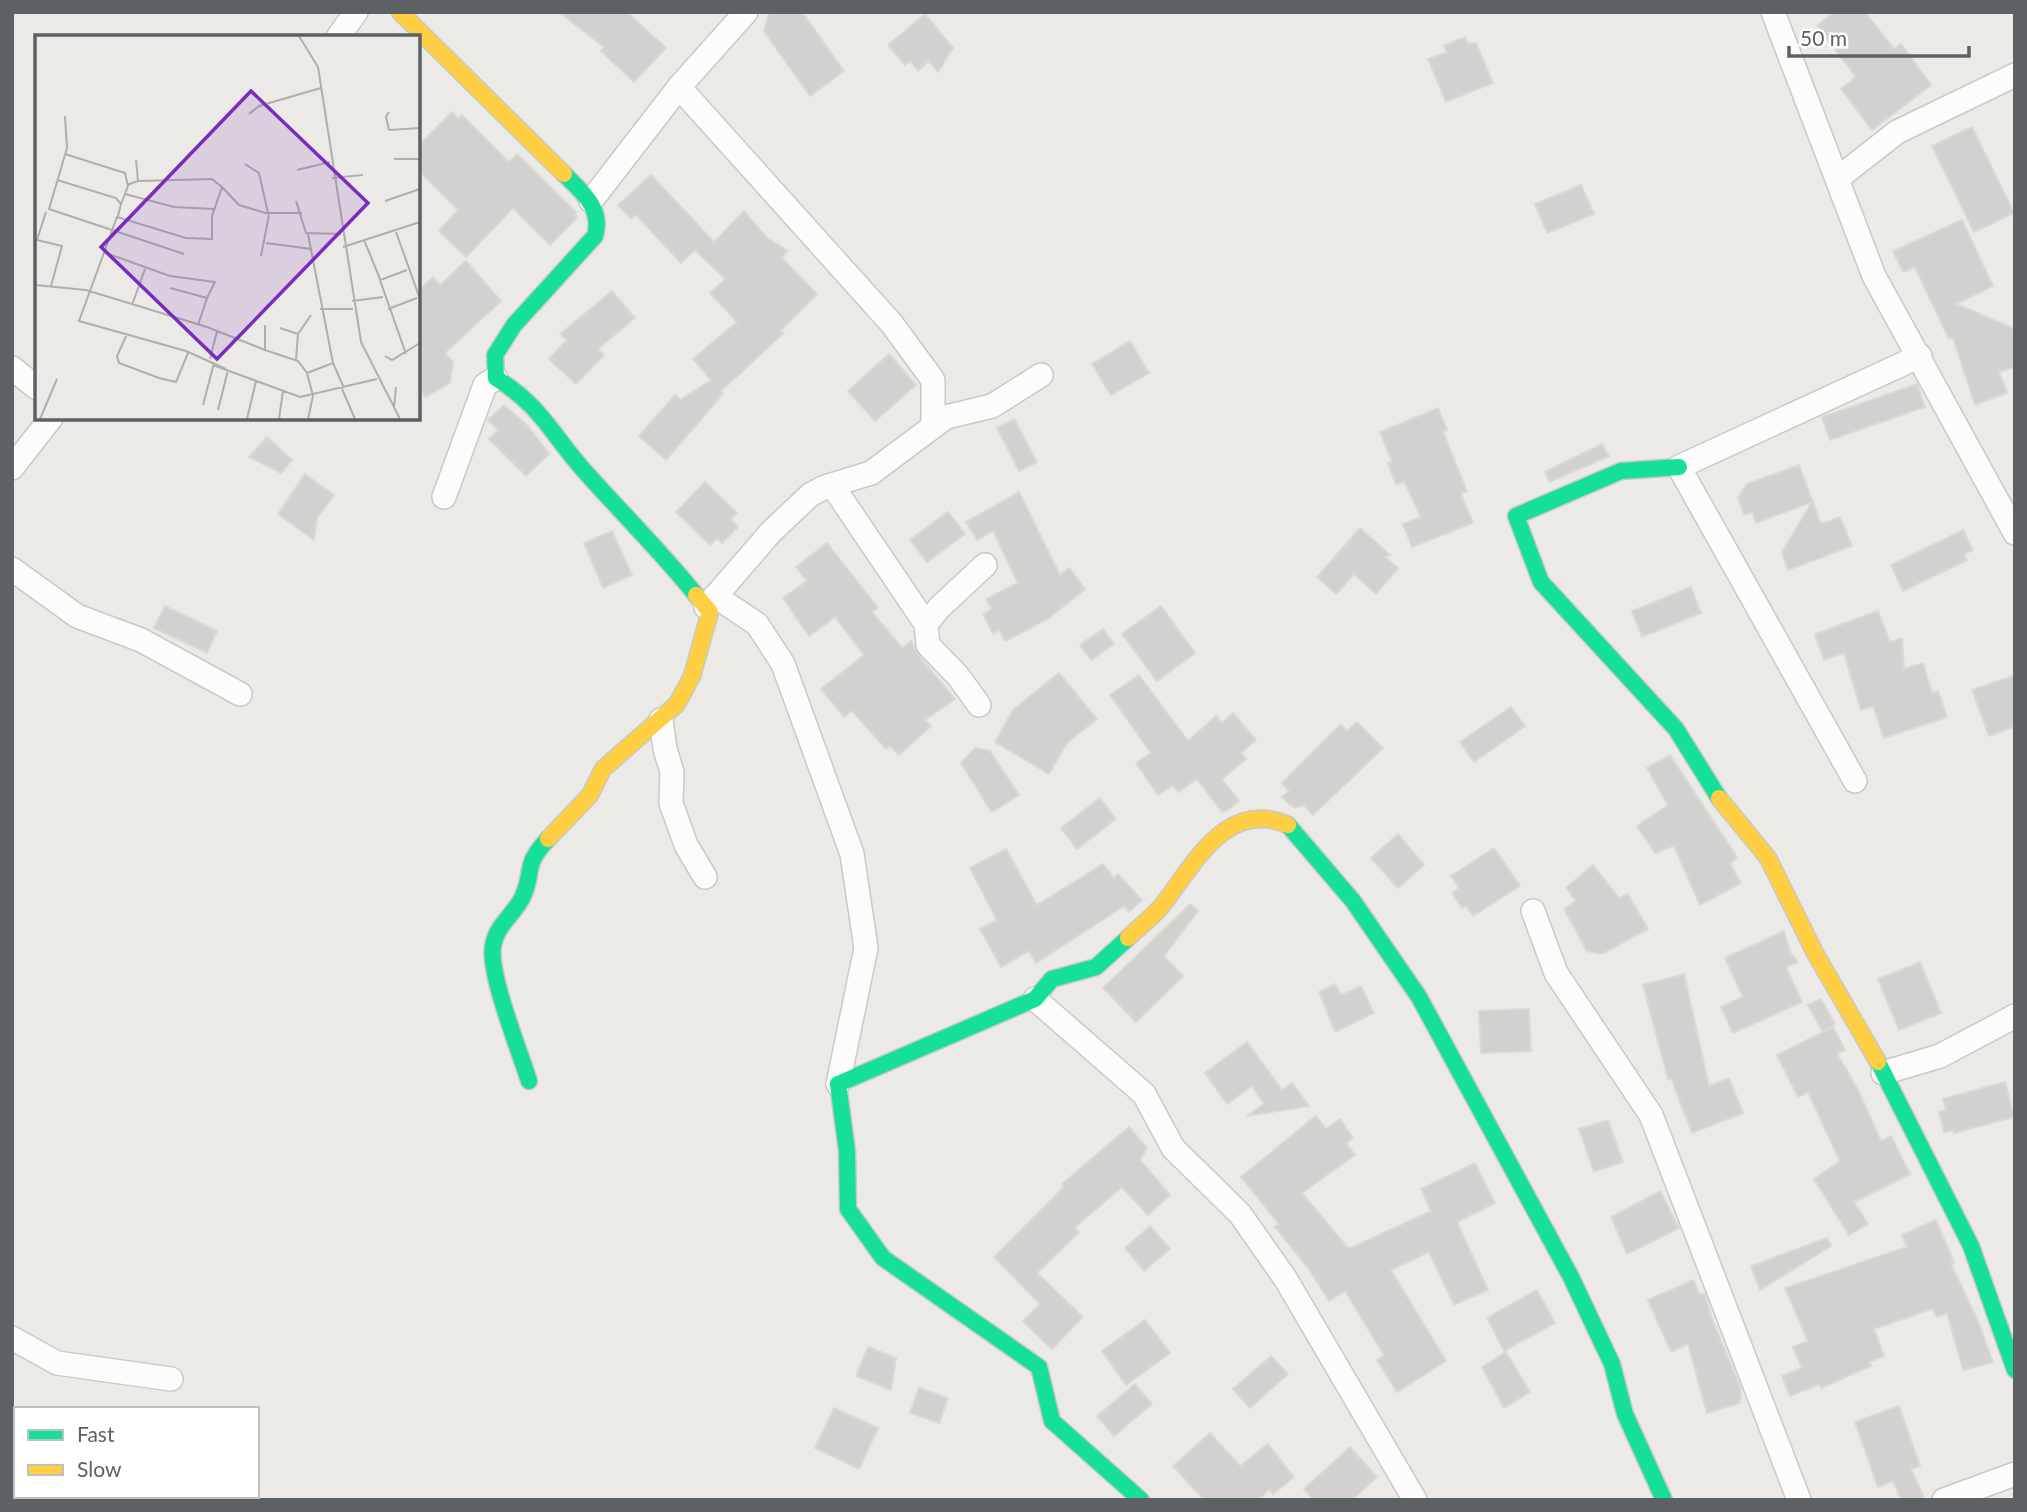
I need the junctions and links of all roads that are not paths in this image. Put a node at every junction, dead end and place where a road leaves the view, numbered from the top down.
1 (356, 12) edge
2 (400, 12) edge
3 (746, 12) edge
4 (1773, 12) edge
5 (339, 35) edge
6 (2015, 75) edge
7 (678, 88) junction
8 (1837, 179) junction
9 (591, 201) junction
10 (1920, 356) junction
11 (12, 368) edge
12 (1041, 375) dead end
13 (496, 378) junction
14 (35, 386) edge
15 (49, 420) edge
16 (933, 426) junction
17 (12, 467) edge
18 (1679, 467) junction
19 (832, 485) junction
20 (444, 497) dead end
21 (2015, 533) edge
22 (985, 565) dead end
23 (12, 569) edge
24 (711, 602) junction
25 (926, 624) junction
26 (240, 694) dead end
27 (979, 705) dead end
28 (661, 720) junction
29 (1856, 782) dead end
30 (705, 877) dead end
31 (1534, 911) dead end
32 (1035, 999) junction
33 (2015, 1016) edge
34 (1884, 1073) junction
35 (529, 1082) dead end
36 (838, 1084) junction
37 (12, 1338) edge
38 (2015, 1370) edge
39 (171, 1379) dead end
40 (2015, 1474) edge
41 (1141, 1500) edge
42 (1415, 1500) edge
43 (1664, 1500) edge
44 (1798, 1500) edge
45 (1944, 1500) edge

1 - 5 street
2 - 9 street
3 - 7 street
4 - 8 street
6 - 8 street
7 - 9 street
7 - 16 street
8 - 10 street
9 - 13 street
10 - 18 street
10 - 21 street
11 - 14 street
12 - 16 street
13 - 20 street
13 - 24 street
15 - 17 street
16 - 19 street
18 - 29 street
18 - 34 street
19 - 24 street
19 - 25 street
22 - 25 street
23 - 26 street
24 - 28 street
24 - 36 street
25 - 27 street
28 - 30 street
28 - 35 street
31 - 44 street
32 - 36 street
32 - 42 street
32 - 43 street
33 - 34 street
34 - 38 street
36 - 41 street
37 - 39 street
40 - 45 street

